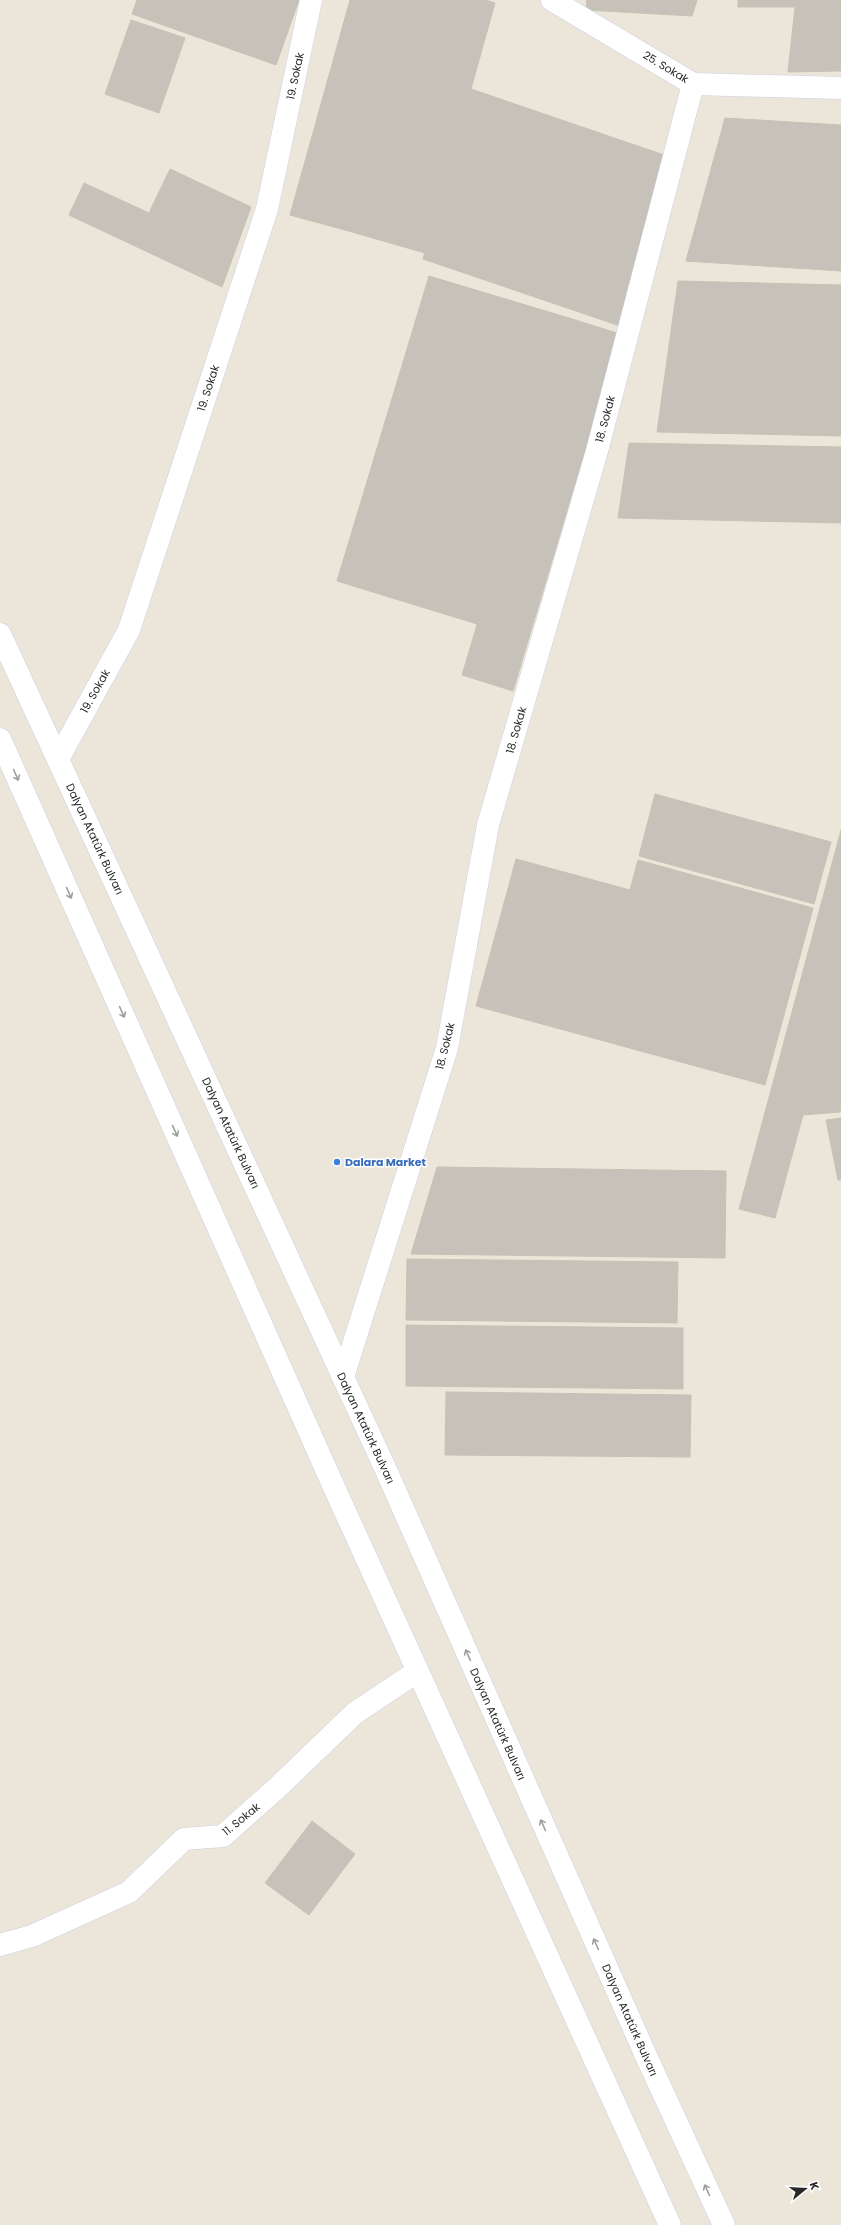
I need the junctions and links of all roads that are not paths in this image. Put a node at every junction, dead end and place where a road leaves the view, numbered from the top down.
1 (312, 0) edge
2 (552, 0) edge
3 (693, 84) junction
4 (841, 88) edge
5 (0, 634) edge
6 (0, 739) edge
7 (58, 759) junction
8 (343, 1377) junction
9 (418, 1671) junction
10 (0, 1945) edge
11 (670, 2225) edge
12 (724, 2225) edge

1 - 7 main road, 19. Sokak
2 - 3 main road, 25. Sokak
3 - 4 main road, 25. Sokak
3 - 8 main road, 18. Sokak
5 - 7 main road, Dalyan Atatürk Bulvarı
6 -> 9 main road
7 - 8 main road, Dalyan Atatürk Bulvarı
12 -> 8 main road, Dalyan Atatürk Bulvarı
9 - 10 main road, 11. Sokak
9 - 11 main road

